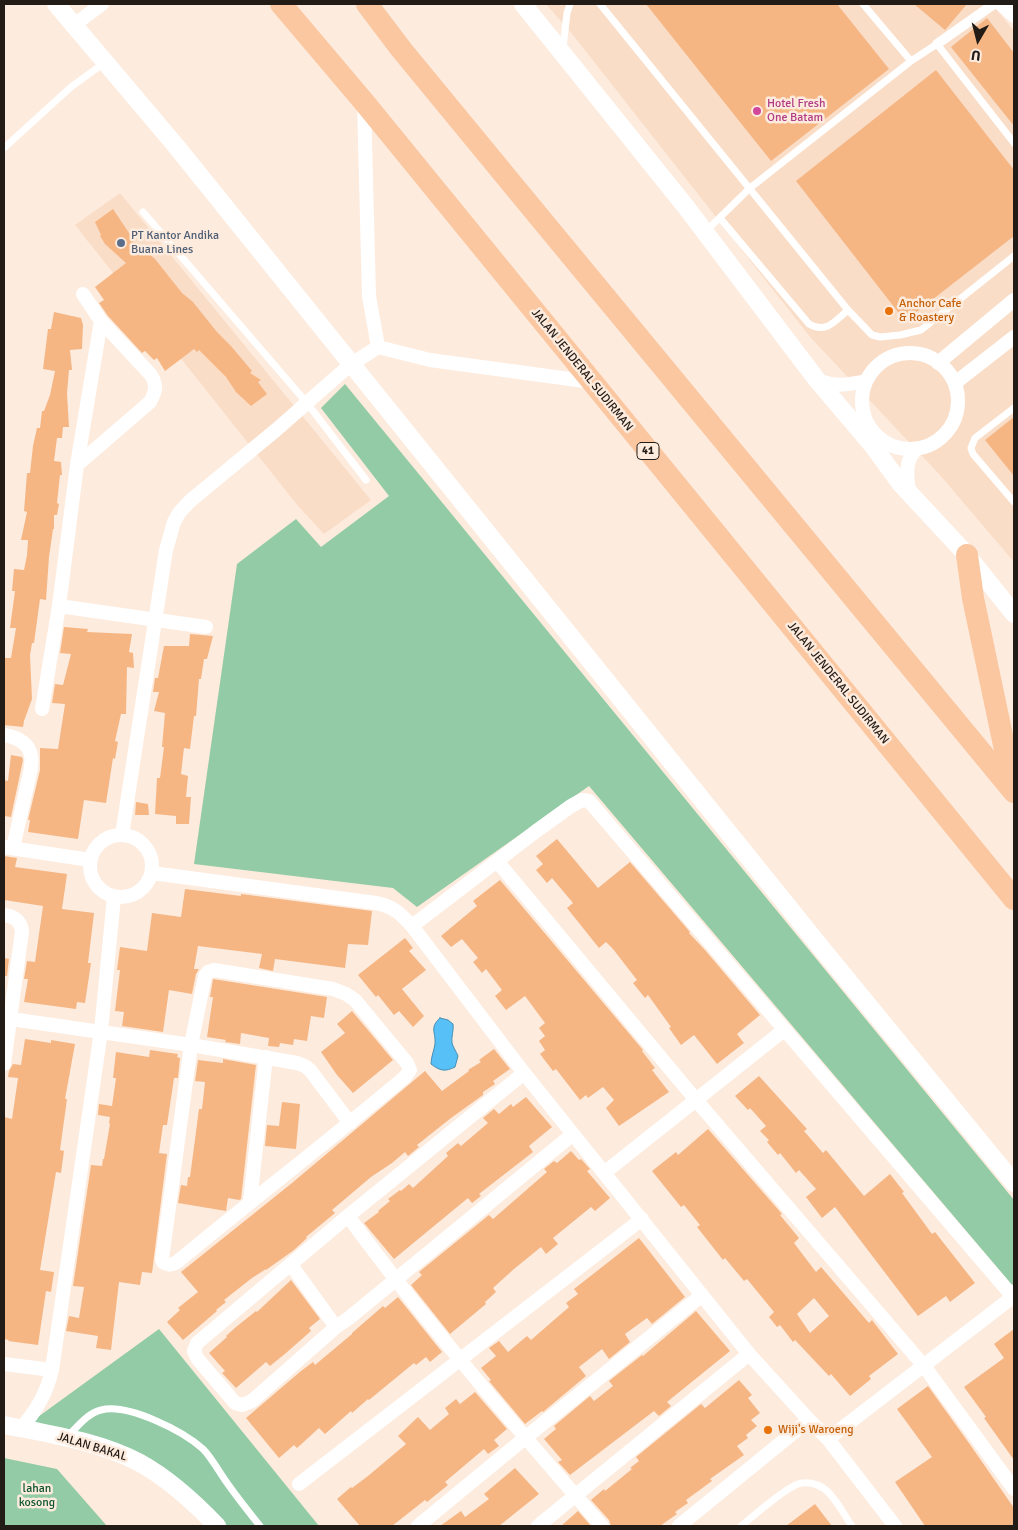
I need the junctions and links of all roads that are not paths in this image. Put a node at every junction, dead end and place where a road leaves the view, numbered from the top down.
1 (56, 4) edge
2 (102, 4) edge
3 (282, 4) edge
4 (367, 4) edge
5 (523, 4) edge
6 (570, 4) edge
7 (600, 4) edge
8 (863, 4) edge
9 (994, 4) edge
10 (1001, 4) edge
11 (1014, 16) edge
12 (74, 25) junction
13 (937, 44) junction
14 (562, 53) junction
15 (912, 61) junction
16 (105, 62) junction
17 (364, 102) junction
18 (1014, 143) edge
19 (4, 148) edge
20 (750, 188) junction
21 (143, 212) dead end
22 (720, 218) junction
23 (704, 233) junction
24 (1014, 258) edge
25 (83, 294) dead end
26 (1014, 300) edge
27 (848, 310) junction
28 (101, 320) junction
29 (1014, 337) edge
30 (378, 347) junction
31 (938, 363) junction
32 (350, 365) junction
33 (816, 380) junction
34 (866, 381) junction
35 (592, 382) junction
36 (955, 384) junction
37 (307, 403) junction
38 (1014, 408) edge
39 (917, 449) junction
40 (78, 465) junction
41 (366, 480) dead end
42 (909, 492) junction
43 (1014, 502) edge
44 (966, 555) junction
45 (59, 606) junction
46 (1014, 614) edge
47 (156, 620) junction
48 (206, 627) dead end
49 (42, 709) dead end
50 (4, 735) edge
51 (1014, 777) edge
52 (1014, 792) edge
53 (122, 835) junction
54 (8, 848) edge
55 (90, 860) junction
56 (497, 861) junction
57 (152, 873) junction
58 (114, 897) junction
59 (1014, 899) edge
60 (4, 915) edge
61 (412, 926) junction
62 (9, 1012) edge
63 (784, 1030) junction
64 (101, 1031) junction
65 (6, 1038) edge
66 (191, 1044) junction
67 (266, 1057) junction
68 (4, 1064) edge
69 (524, 1073) junction
70 (696, 1100) junction
71 (350, 1123) junction
72 (573, 1134) junction
73 (604, 1173) junction
74 (1014, 1183) edge
75 (250, 1202) junction
76 (348, 1216) junction
77 (642, 1219) junction
78 (291, 1265) junction
79 (396, 1280) junction
80 (702, 1295) junction
81 (1014, 1297) edge
82 (336, 1327) junction
83 (749, 1354) junction
84 (461, 1359) junction
85 (4, 1364) edge
86 (924, 1366) junction
87 (52, 1370) junction
88 (808, 1420) junction
89 (12, 1427) edge
90 (66, 1438) junction
91 (525, 1438) junction
92 (828, 1439) junction
93 (299, 1484) dead end
94 (1014, 1489) edge
95 (575, 1495) junction
96 (687, 1522) edge
97 (217, 1526) edge
98 (260, 1526) edge
99 (418, 1526) edge
100 (538, 1526) edge
101 (602, 1526) edge
102 (741, 1526) edge
103 (852, 1526) edge
104 (895, 1526) edge

1 - 12 street
2 - 12 street
3 - 17 highway, JALAN JENDERAL SUDIRMAN / 41
4 - 52 highway
5 - 14 street
6 - 14 lane
7 - 20 lane
8 - 15 lane
9 - 13 street
10 - 11 street
12 - 16 street
13 - 15 lane
13 - 18 lane
14 - 23 street
15 - 20 lane
16 - 19 lane
16 - 32 street
17 - 30 street
17 - 35 highway, JALAN JENDERAL SUDIRMAN / 41
20 - 22 lane
20 - 27 lane
21 - 37 lane
22 - 23 lane
22 - 27 lane
23 - 33 street
24 - 27 lane
25 - 28 street
26 - 31 street
28 - 40 street
28 - 40 street
29 - 36 street
30 - 32 street
30 - 35 street
31 - 34 street
31 - 36 street
32 - 37 street
32 - 74 street
33 - 34 street
33 - 42 street
34 - 39 street
35 - 59 highway, JALAN JENDERAL SUDIRMAN / 41
36 - 39 street
37 - 41 lane
37 - 47 street
38 - 43 lane
39 - 42 street
40 - 45 street
42 - 44 street
44 - 46 street
44 - 51 highway
45 - 47 street
45 - 49 street
47 - 48 street
47 - 53 street
50 - 54 street
53 - 55 street
53 - 57 street
54 - 55 street
55 - 58 street
56 - 61 street
56 - 63 street
56 - 70 street
57 - 58 street
57 - 61 street
58 - 64 street
60 - 62 street
61 - 69 street
62 - 64 street
62 - 65 street
63 - 70 street
63 - 81 street
64 - 66 street
64 - 87 street
65 - 68 street
66 - 67 street
66 - 71 street
66 - 75 street
67 - 71 street
67 - 75 street
69 - 72 street
69 - 76 street
70 - 73 street
70 - 86 street
71 - 75 street
72 - 73 street
72 - 79 street
73 - 77 street
76 - 78 street
76 - 79 street
77 - 80 street
77 - 84 street
78 - 82 street
78 - 82 street
79 - 82 street
79 - 84 street
80 - 83 street
80 - 91 street
81 - 86 street
83 - 88 street
83 - 95 street
84 - 91 street
84 - 93 street
85 - 87 street
86 - 92 street
86 - 94 street
87 - 89 street
88 - 92 street
88 - 96 street
89 - 90 street, JALAN BAKAL
90 - 97 street, JALAN BAKAL
90 - 98 lane
91 - 95 street
91 - 99 street
92 - 104 street
95 - 100 street
95 - 101 street
102 - 103 lane

